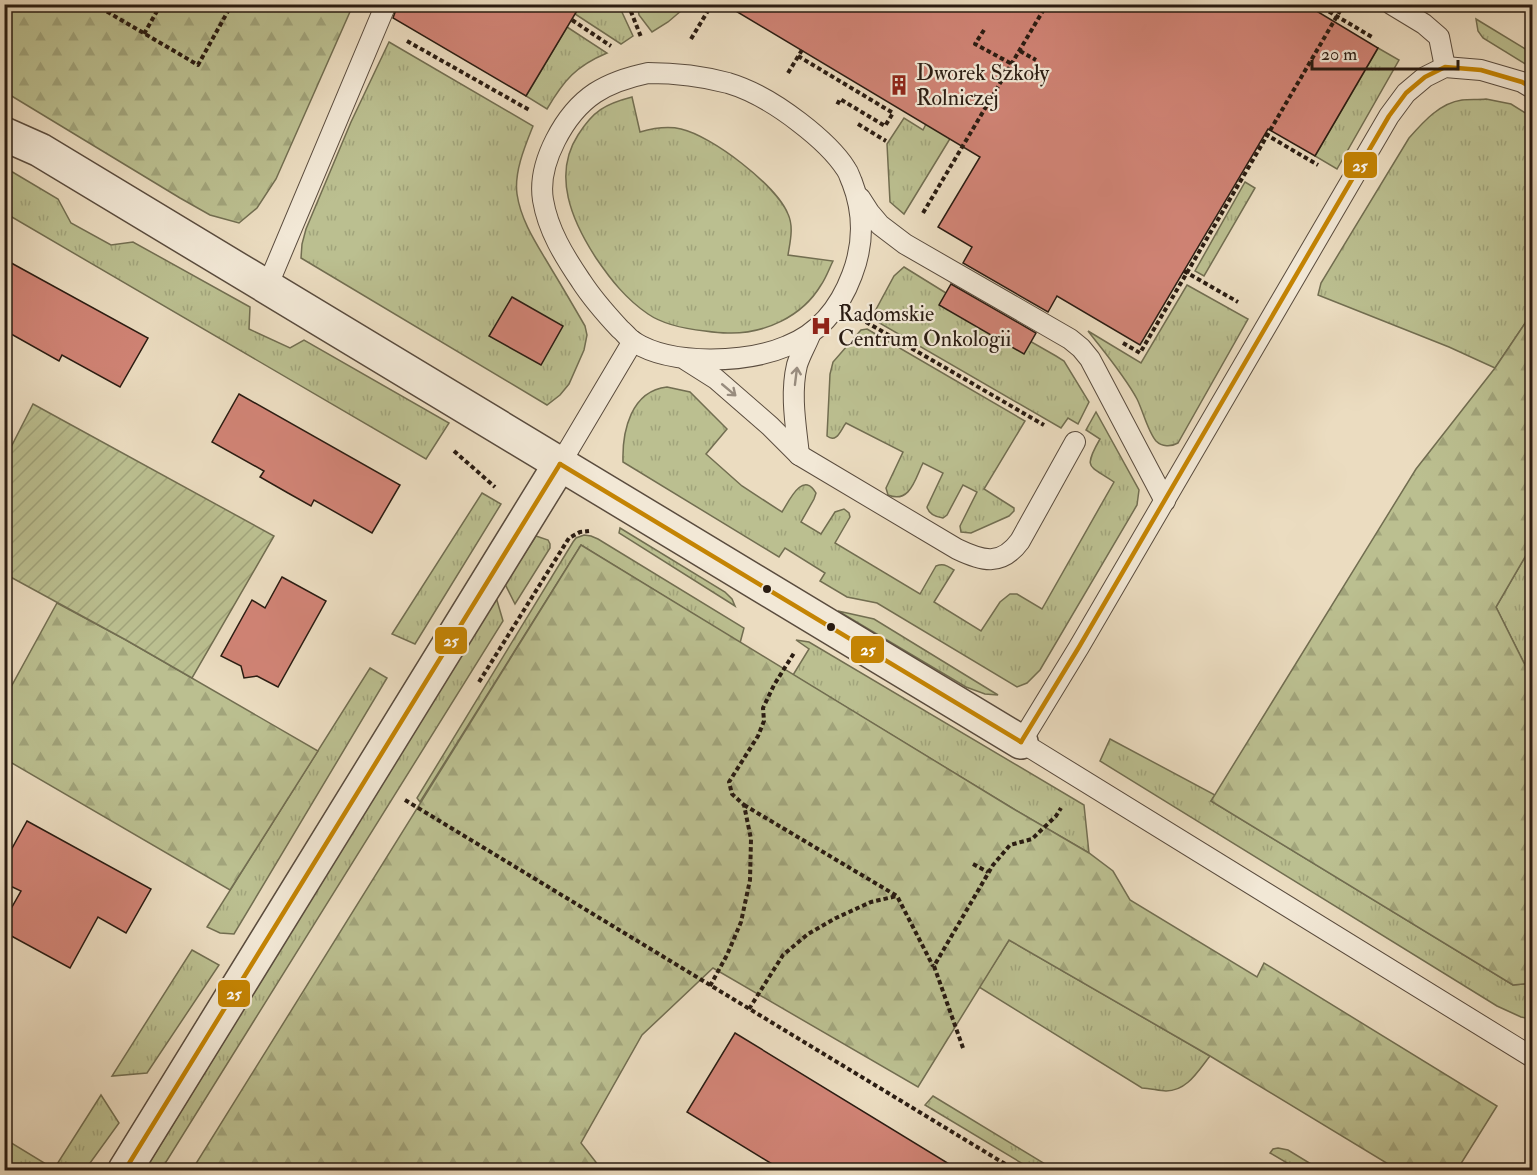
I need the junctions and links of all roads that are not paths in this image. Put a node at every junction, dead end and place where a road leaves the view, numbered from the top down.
1 (386, 4) edge
2 (1391, 4) edge
3 (1446, 67) junction
4 (1533, 88) edge
5 (4, 134) edge
6 (856, 193) junction
7 (267, 287) junction
8 (810, 335) junction
9 (633, 341) junction
10 (681, 357) junction
11 (1075, 442) road end
12 (799, 455) junction
13 (560, 464) junction
14 (1165, 501) junction
15 (1021, 742) junction
16 (1533, 1057) edge
17 (125, 1170) edge

1 - 7 lane
2 - 3 lane
3 - 4 lane
3 - 14 lane
5 - 7 street
6 - 8 lane
6 - 9 lane
6 - 14 lane
7 - 13 street
8 - 10 lane
12 -> 8 lane
9 - 10 lane
9 - 13 lane
10 -> 12 lane
11 - 12 lane
13 - 15 street
13 - 17 street
14 - 15 lane
15 - 16 lane

